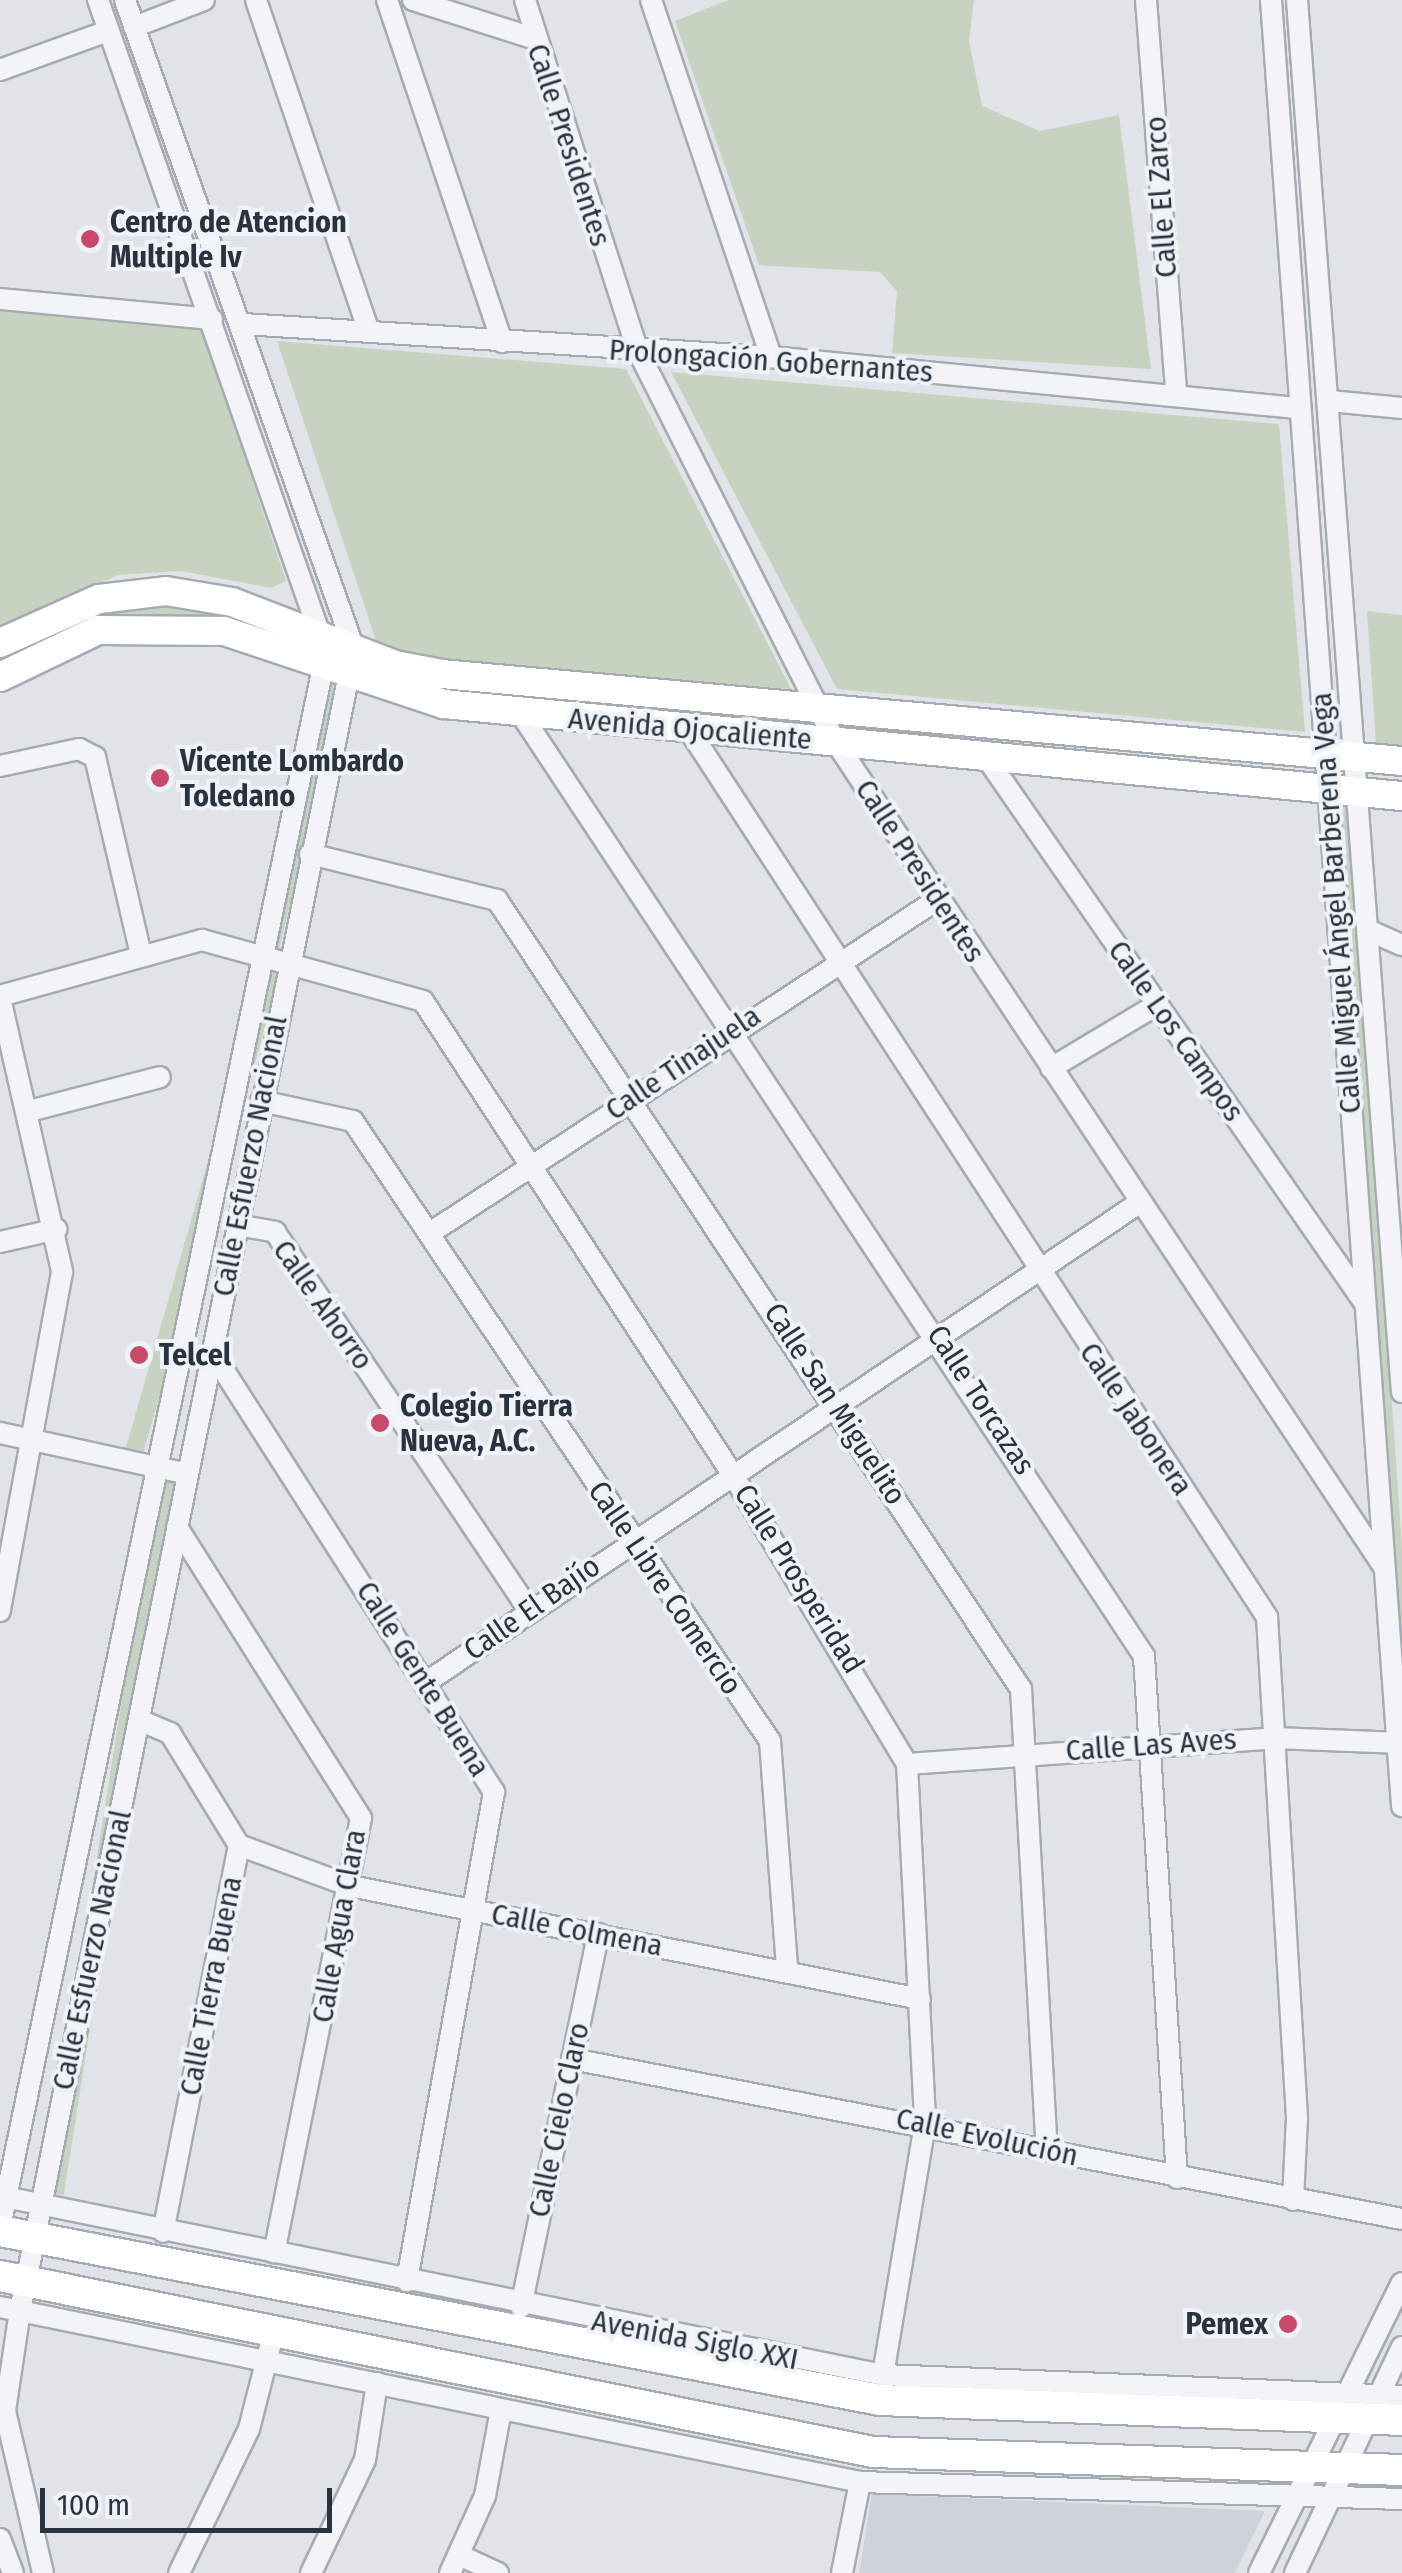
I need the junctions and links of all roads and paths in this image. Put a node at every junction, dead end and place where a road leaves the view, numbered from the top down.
1 (98, 0) edge
2 (125, 0) edge
3 (204, 0) edge
4 (256, 0) edge
5 (387, 0) edge
6 (413, 0) edge
7 (525, 0) edge
8 (651, 0) edge
9 (1146, 0) edge
10 (1271, 0) edge
11 (1297, 0) edge
12 (134, 27) junction
13 (108, 31) junction
14 (533, 38) junction
15 (0, 70) edge
16 (0, 299) edge
17 (212, 319) junction
18 (243, 324) junction
19 (369, 331) junction
20 (502, 342) junction
21 (638, 351) junction
22 (771, 358) junction
23 (1176, 393) junction
24 (1330, 401) junction
25 (1297, 408) junction
26 (1402, 408) edge
27 (319, 632) junction
28 (0, 642) edge
29 (354, 649) junction
30 (324, 667) junction
31 (0, 676) edge
32 (353, 680) junction
33 (820, 710) junction
34 (521, 714) junction
35 (688, 730) junction
36 (835, 741) junction
37 (1340, 755) junction
38 (986, 757) junction
39 (1402, 761) edge
40 (0, 766) edge
41 (1343, 791) junction
42 (1396, 798) edge
43 (310, 854) junction
44 (938, 898) junction
45 (1370, 931) junction
46 (1402, 945) edge
47 (141, 955) junction
48 (260, 958) junction
49 (287, 966) junction
50 (834, 966) junction
51 (0, 997) edge
52 (1158, 1004) junction
53 (733, 1028) junction
54 (1051, 1068) junction
55 (1379, 1069) junction
56 (160, 1078) dead end
57 (1402, 1080) edge
58 (633, 1095) junction
59 (261, 1100) junction
60 (29, 1111) junction
61 (530, 1167) junction
62 (1136, 1204) junction
63 (1396, 1212) edge
64 (236, 1224) junction
65 (56, 1229) junction
66 (430, 1233) junction
67 (0, 1242) edge
68 (1038, 1272) junction
69 (1366, 1304) junction
70 (940, 1336) junction
71 (212, 1352) junction
72 (1400, 1357) edge
73 (1402, 1392) edge
74 (834, 1403) junction
75 (0, 1433) edge
76 (37, 1440) junction
77 (153, 1467) junction
78 (731, 1472) junction
79 (188, 1474) junction
80 (177, 1527) junction
81 (632, 1540) junction
82 (1386, 1572) junction
83 (527, 1608) junction
84 (0, 1611) edge
85 (428, 1681) junction
86 (139, 1720) junction
87 (1275, 1738) junction
88 (1399, 1741) edge
89 (1152, 1746) junction
90 (1029, 1753) junction
91 (907, 1764) junction
92 (1402, 1806) edge
93 (239, 1846) junction
94 (350, 1886) junction
95 (478, 1912) junction
96 (598, 1934) junction
97 (787, 1970) junction
98 (920, 1999) junction
99 (572, 2060) junction
100 (925, 2124) junction
101 (1047, 2148) junction
102 (1177, 2178) junction
103 (3, 2196) edge
104 (1293, 2200) junction
105 (40, 2204) junction
106 (1402, 2220) edge
107 (0, 2229) edge
108 (163, 2232) junction
109 (32, 2238) junction
110 (274, 2252) junction
111 (408, 2281) junction
112 (1402, 2283) edge
113 (12, 2294) edge
114 (521, 2306) junction
115 (271, 2346) junction
116 (1402, 2347) edge
117 (883, 2375) junction
118 (377, 2384) junction
119 (1078, 2396) junction
120 (1384, 2403) edge
121 (1340, 2406) junction
122 (501, 2410) junction
123 (1402, 2420) edge
124 (1312, 2468) junction
125 (1347, 2468) junction
126 (1402, 2470) edge
127 (860, 2482) junction
128 (1297, 2496) junction
129 (1333, 2497) junction
130 (1402, 2499) edge
131 (0, 2539) edge
132 (454, 2564) edge
133 (13, 2573) edge
134 (43, 2573) edge
135 (179, 2573) edge
136 (311, 2573) edge
137 (498, 2573) edge
138 (842, 2573) edge
139 (1259, 2573) edge
140 (1295, 2573) edge

1 - 13 street, Calle Esfuerzo Nacional
2 - 12 street, Calle Esfuerzo Nacional
3 - 12 street
4 - 19 street
5 - 20 street
6 - 14 street
7 - 14 street, Calle Presidentes
8 - 22 street
9 - 23 street, Calle El Zarco
10 - 25 street, Calle Miguel Ángel Barberena Vega
11 - 24 street, Calle Miguel Ángel Barberena Vega
12 - 18 street, Calle Esfuerzo Nacional
13 - 15 street
13 - 17 street, Calle Esfuerzo Nacional
14 - 21 street, Calle Presidentes
16 - 17 street
17 - 27 street, Calle Esfuerzo Nacional
18 - 19 street, Prolongación Gobernantes
18 - 29 street, Calle Esfuerzo Nacional
19 - 20 street, Prolongación Gobernantes
20 - 21 street, Prolongación Gobernantes
21 - 22 street, Prolongación Gobernantes
21 - 33 street, Calle Presidentes
22 - 23 street, Prolongación Gobernantes
23 - 25 street, Prolongación Gobernantes
24 - 26 street
24 - 37 street, Calle Miguel Ángel Barberena Vega
25 - 37 street, Calle Miguel Ángel Barberena Vega
27 - 28 main road, Avenida Ojocaliente
27 - 29 main road, Avenida Ojocaliente
27 - 30 street, Calle Esfuerzo Nacional
29 - 32 street, Calle Esfuerzo Nacional
29 - 33 main road, Avenida Ojocaliente
30 - 31 main road, Avenida Ojocaliente
30 - 32 main road, Avenida Ojocaliente
30 - 48 street, Calle Esfuerzo Nacional
32 - 34 main road, Avenida Ojocaliente
32 - 43 street, Calle Esfuerzo Nacional
33 - 36 street, Calle Presidentes
33 - 37 main road, Avenida Ojocaliente
34 - 35 main road, Avenida Ojocaliente
34 - 53 street, Calle Torcazas
35 - 36 main road, Avenida Ojocaliente
35 - 50 street, Calle Jabonera
36 - 38 main road, Avenida Ojocaliente
36 - 44 street, Calle Presidentes
37 - 39 main road, Avenida Ojocaliente
37 - 41 street, Calle Miguel Ángel Barberena Vega
38 - 41 main road, Avenida Ojocaliente
38 - 52 street, Calle Los Campos
40 - 47 street
41 - 42 main road, Avenida Ojocaliente
41 - 45 street, Calle Miguel Ángel Barberena Vega
41 - 69 street, Calle Miguel Ángel Barberena Vega
43 - 49 street, Calle Esfuerzo Nacional
43 - 58 street, Calle San Miguelito
44 - 50 street, Calle Tinajuela
44 - 54 street, Calle Presidentes
45 - 46 street
45 - 55 street, Calle Miguel Ángel Barberena Vega
47 - 48 street, Calle Prosperidad
47 - 51 street, Calle Prosperidad
48 - 49 street, Calle Prosperidad
48 - 77 street, Calle Esfuerzo Nacional
49 - 59 street, Calle Esfuerzo Nacional
49 - 61 street, Calle Prosperidad
50 - 53 street, Calle Tinajuela
50 - 68 street, Calle Jabonera
51 - 60 street
52 - 54 street
52 - 69 street, Calle Los Campos
53 - 58 street, Calle Tinajuela
53 - 70 street, Calle Torcazas
54 - 62 street, Calle Presidentes
55 - 57 street
55 - 63 street, Calle Miguel Ángel Barberena Vega
56 - 60 street
58 - 61 street, Calle Tinajuela
58 - 74 street, Calle San Miguelito
59 - 64 street, Calle Esfuerzo Nacional
59 - 66 street, Calle Libre Comercio
60 - 65 street
61 - 66 street, Calle Tinajuela
61 - 78 street, Calle Prosperidad
62 - 68 street, Calle El Bajío
62 - 82 street, Calle Presidentes
63 - 72 street, Calle Miguel Ángel Barberena Vega
64 - 71 street, Calle Esfuerzo Nacional
64 - 83 street, Calle Ahorro
65 - 67 street
65 - 76 street
66 - 81 street, Calle Libre Comercio
68 - 70 street, Calle El Bajío
68 - 87 street, Calle Jabonera
69 - 82 street, Calle Miguel Ángel Barberena Vega
70 - 74 street, Calle El Bajío
70 - 89 street, Calle Torcazas
71 - 79 street, Calle Esfuerzo Nacional
71 - 85 street, Calle Gente Buena
72 - 73 street, Calle Miguel Ángel Barberena Vega
74 - 78 street, Calle El Bajío
74 - 90 street, Calle San Miguelito
75 - 76 street
76 - 77 street
76 - 84 street
77 - 79 street
77 - 103 street, Calle Esfuerzo Nacional
78 - 81 street, Calle El Bajío
78 - 91 street, Calle Prosperidad
79 - 80 street, Calle Esfuerzo Nacional
80 - 86 street, Calle Esfuerzo Nacional
80 - 94 street, Calle Agua Clara
81 - 83 street, Calle El Bajío
81 - 97 street, Calle Libre Comercio
82 - 88 street, Calle Miguel Ángel Barberena Vega
83 - 85 street, Calle El Bajío
85 - 95 street, Calle Gente Buena
86 - 93 street, Calle Tierra Buena
86 - 105 street, Calle Esfuerzo Nacional
87 - 88 street, Calle Las Aves
87 - 89 street, Calle Las Aves
87 - 104 street, Calle Jabonera
88 - 92 street, Calle Miguel Ángel Barberena Vega
89 - 90 street, Calle Las Aves
89 - 102 street, Calle Torcazas
90 - 91 street, Calle Las Aves
90 - 101 street, Calle San Miguelito
91 - 98 street, Calle Prosperidad
93 - 94 street, Calle Colmena
93 - 108 street, Calle Tierra Buena
94 - 95 street, Calle Colmena
94 - 110 street, Calle Agua Clara
95 - 96 street, Calle Colmena
95 - 111 street, Calle Gente Buena
96 - 97 street, Calle Colmena
96 - 99 street, Calle Cielo Claro
97 - 98 street, Calle Colmena
98 - 100 street, Calle Prosperidad
99 - 100 street, Calle Evolución
99 - 114 street, Calle Cielo Claro
100 - 101 street, Calle Evolución
100 - 117 street, Calle Prosperidad
101 - 102 street, Calle Evolución
102 - 104 street, Calle Evolución
103 - 105 street, Avenida Siglo XXI
103 - 107 street, Calle Esfuerzo Nacional
104 - 106 street, Calle Evolución
105 - 108 street, Avenida Siglo XXI
105 - 109 street, Calle Esfuerzo Nacional
107 - 109 highway, Avenida Siglo XXI
108 - 110 street, Avenida Siglo XXI
109 - 113 street, Calle Esfuerzo Nacional
109 - 119 highway, Avenida Siglo XXI
110 - 111 street, Avenida Siglo XXI
111 - 114 street, Avenida Siglo XXI
112 - 121 street
113 - 115 highway
113 - 134 street, Calle Esfuerzo Nacional
114 - 117 street, Avenida Siglo XXI
115 - 118 street
115 - 124 highway
115 - 135 street
116 - 120 street
117 - 119 street, Avenida Siglo XXI
118 - 122 street
118 - 136 street
119 - 121 highway, Avenida Siglo XXI
120 - 121 highway, Avenida Siglo XXI
120 - 123 highway, Avenida Siglo XXI
120 - 125 street
121 - 124 street
122 - 127 street
122 - 132 street
124 - 125 highway
124 - 128 street
125 - 126 highway
125 - 129 street
127 - 128 street
127 - 138 street
128 - 129 street
128 - 139 street
129 - 130 street
129 - 140 street
131 - 133 street
132 - 137 street

